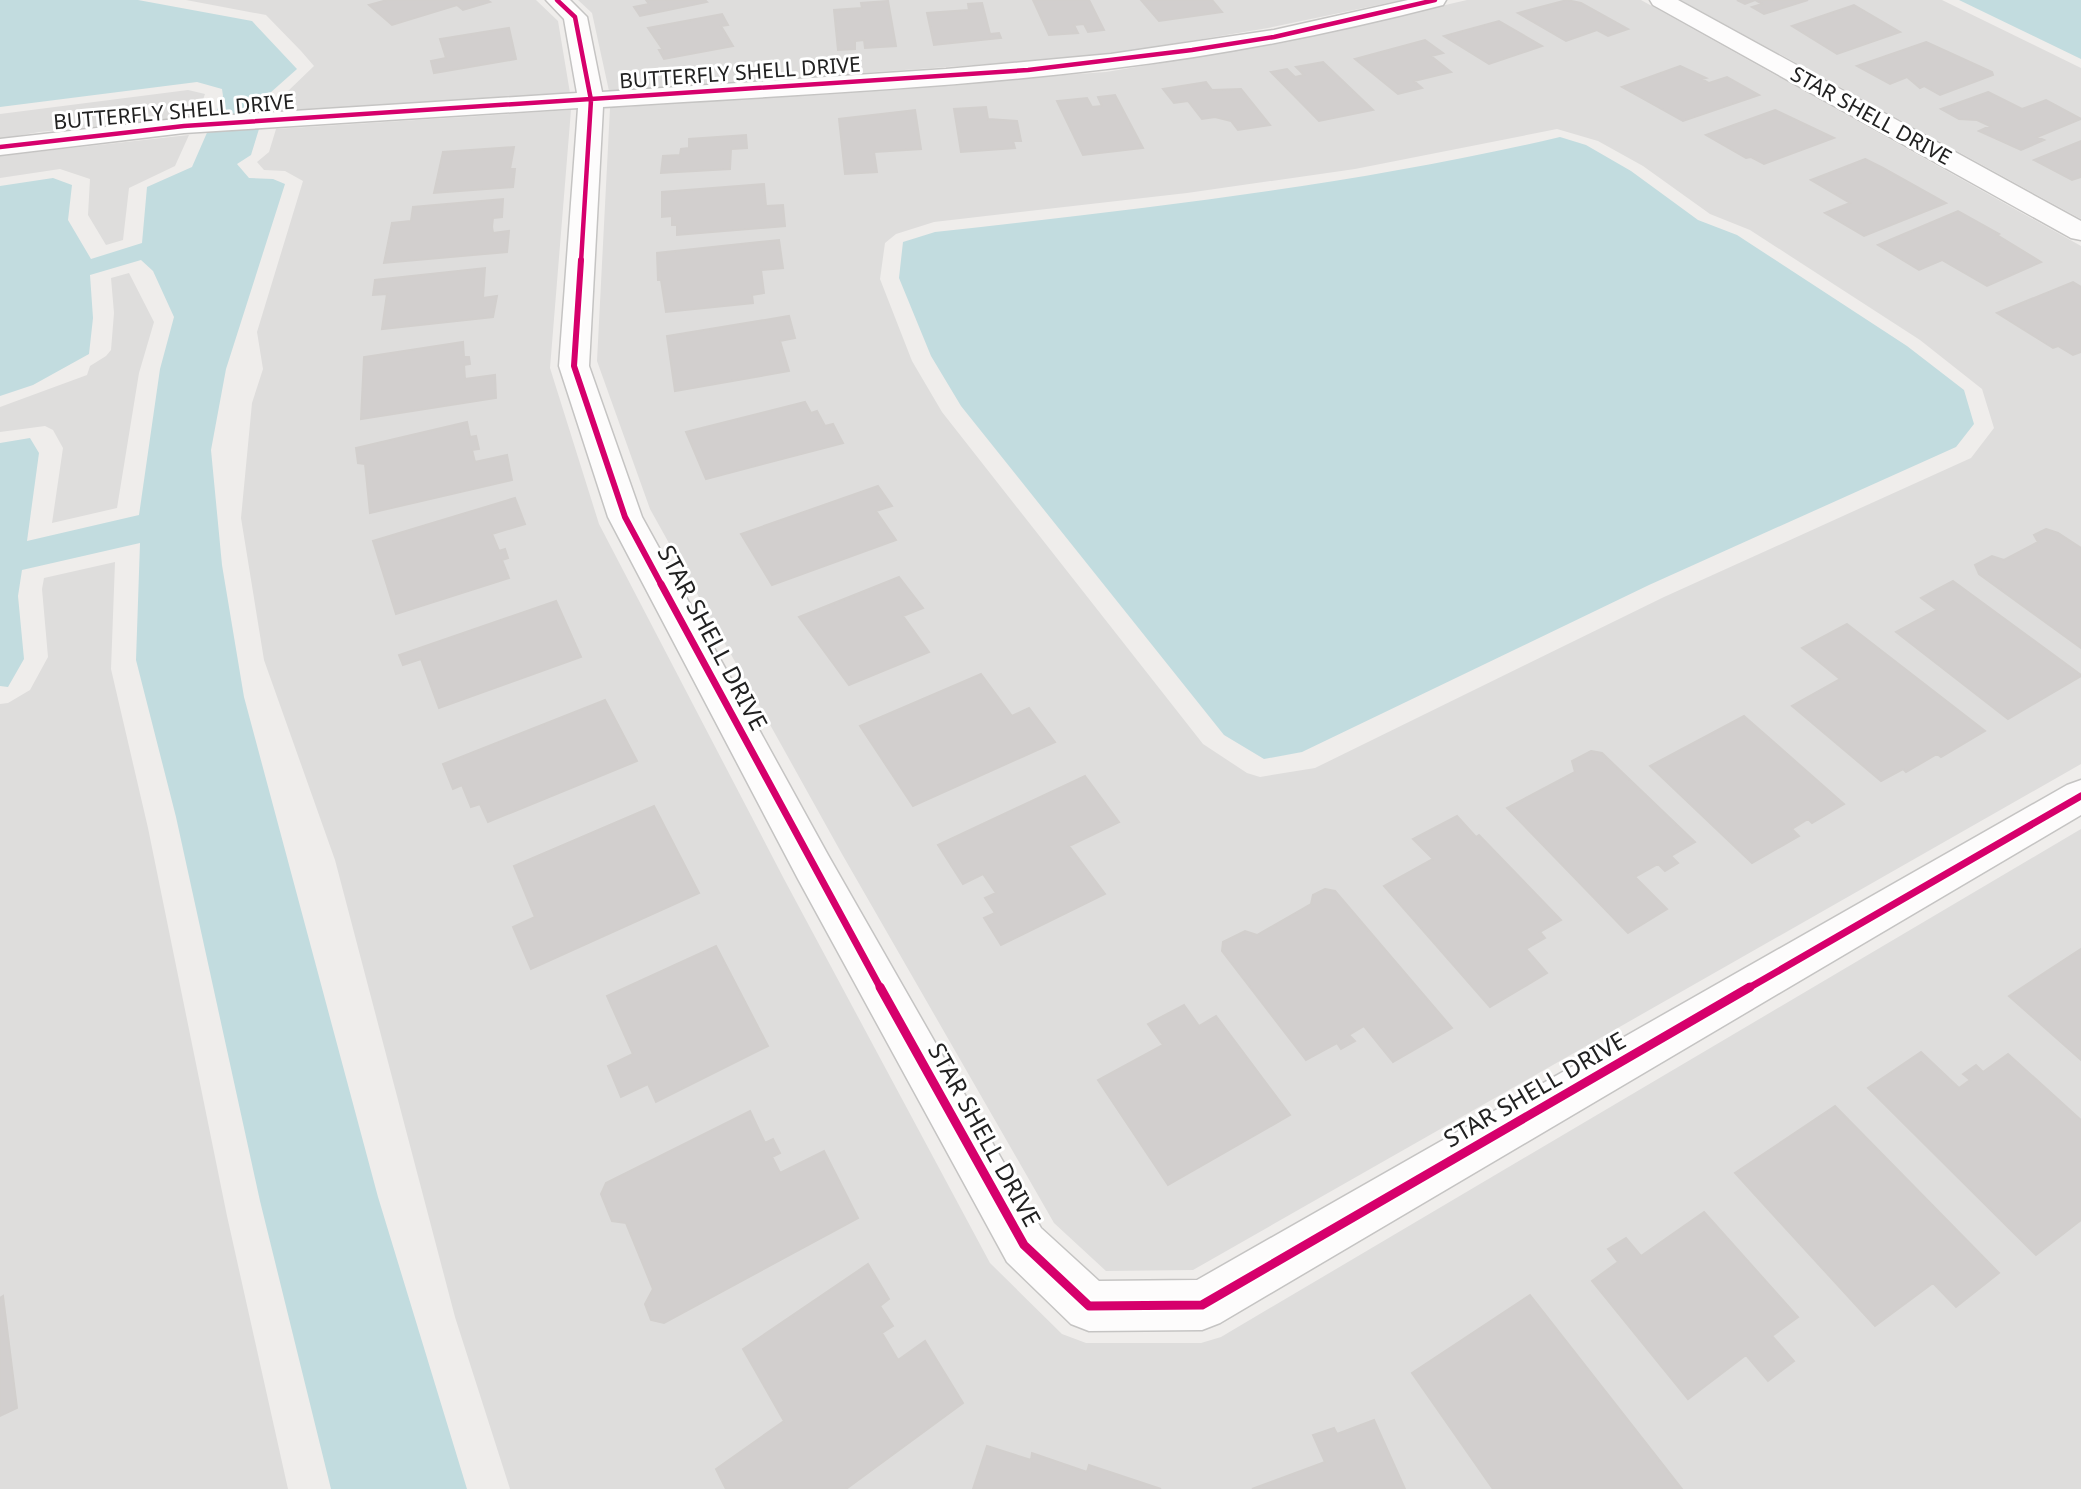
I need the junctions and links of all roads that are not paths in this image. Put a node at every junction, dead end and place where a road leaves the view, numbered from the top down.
1 (557, 0) edge
2 (1434, 0) edge
3 (1661, 0) edge
4 (591, 100) junction
5 (0, 147) edge
6 (2081, 232) edge
7 (2081, 796) edge

1 - 4 street, STAR SHELL DRIVE
2 - 4 street, BUTTERFLY SHELL DRIVE
3 - 6 street, STAR SHELL DRIVE
4 - 5 street, BUTTERFLY SHELL DRIVE
4 - 7 street, STAR SHELL DRIVE

